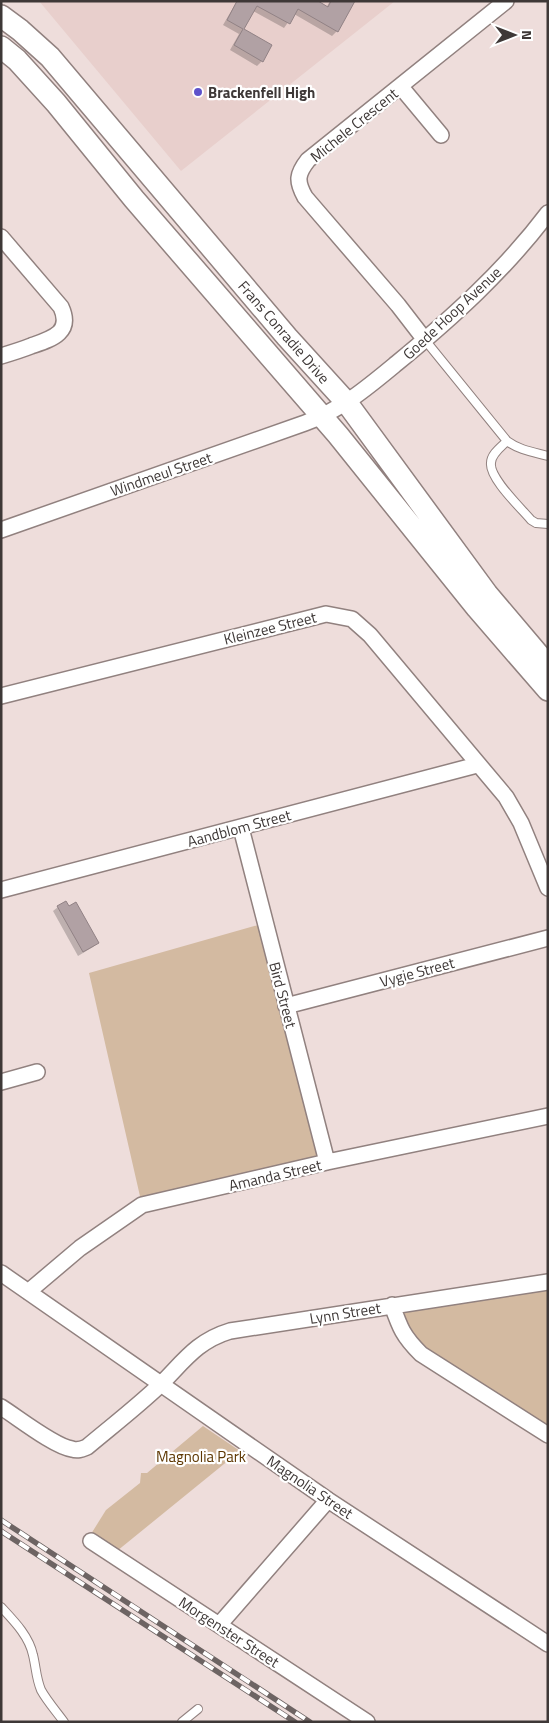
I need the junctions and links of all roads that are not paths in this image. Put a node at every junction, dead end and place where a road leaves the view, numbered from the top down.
1 (506, 1) edge
2 (1, 16) edge
3 (1, 47) edge
4 (401, 87) junction
5 (442, 135) dead end
6 (548, 213) edge
7 (1, 237) edge
8 (425, 340) junction
9 (1, 356) edge
10 (347, 403) junction
11 (321, 417) junction
12 (507, 441) junction
13 (548, 456) edge
14 (548, 524) edge
15 (1, 530) edge
16 (548, 666) edge
17 (548, 690) edge
18 (1, 696) edge
19 (477, 765) junction
20 (241, 828) junction
21 (548, 888) edge
22 (1, 890) edge
23 (548, 938) edge
24 (286, 1006) junction
25 (37, 1072) dead end
26 (1, 1082) edge
27 (548, 1116) edge
28 (327, 1162) junction
29 (1, 1273) edge
30 (548, 1282) edge
31 (28, 1292) junction
32 (392, 1305) junction
33 (160, 1384) junction
34 (1, 1407) edge
35 (548, 1435) edge
36 (328, 1500) junction
37 (90, 1541) dead end
38 (1, 1607) edge
39 (219, 1625) junction
40 (548, 1644) edge
41 (198, 1709) dead end
42 (64, 1722) edge
43 (182, 1722) edge
44 (367, 1722) edge

1 - 4 street, Michele Crescent
2 - 10 street, Frans Conradie Drive
3 - 11 street, Frans Conradie Drive
4 - 5 street
4 - 8 street, Michele Crescent
6 - 8 street, Goede Hoop Avenue
7 - 9 street
8 - 10 street, Goede Hoop Avenue
8 - 12 lane
10 - 11 street, Goede Hoop Avenue
10 - 16 street, Frans Conradie Drive
11 - 15 street, Windmeul Street
11 - 17 street, Frans Conradie Drive
12 - 13 lane
12 - 14 lane
18 - 19 street, Kleinzee Street
19 - 20 street, Aandblom Street
19 - 21 street, Kleinzee Street
20 - 22 street, Aandblom Street
20 - 24 street, Bird Street
23 - 24 street, Vygie Street
24 - 28 street, Bird Street
25 - 26 street
27 - 28 street, Amanda Street
28 - 31 street, Amanda Street
29 - 31 street, Magnolia Street
30 - 32 street, Lynn Street
31 - 33 street, Magnolia Street
32 - 33 street, Lynn Street
32 - 35 street
33 - 34 street, Lynn Street
33 - 36 street, Magnolia Street
36 - 39 street
36 - 40 street, Magnolia Street
37 - 39 street, Morgenster Street
38 - 42 lane
39 - 44 street, Morgenster Street
41 - 43 lane

